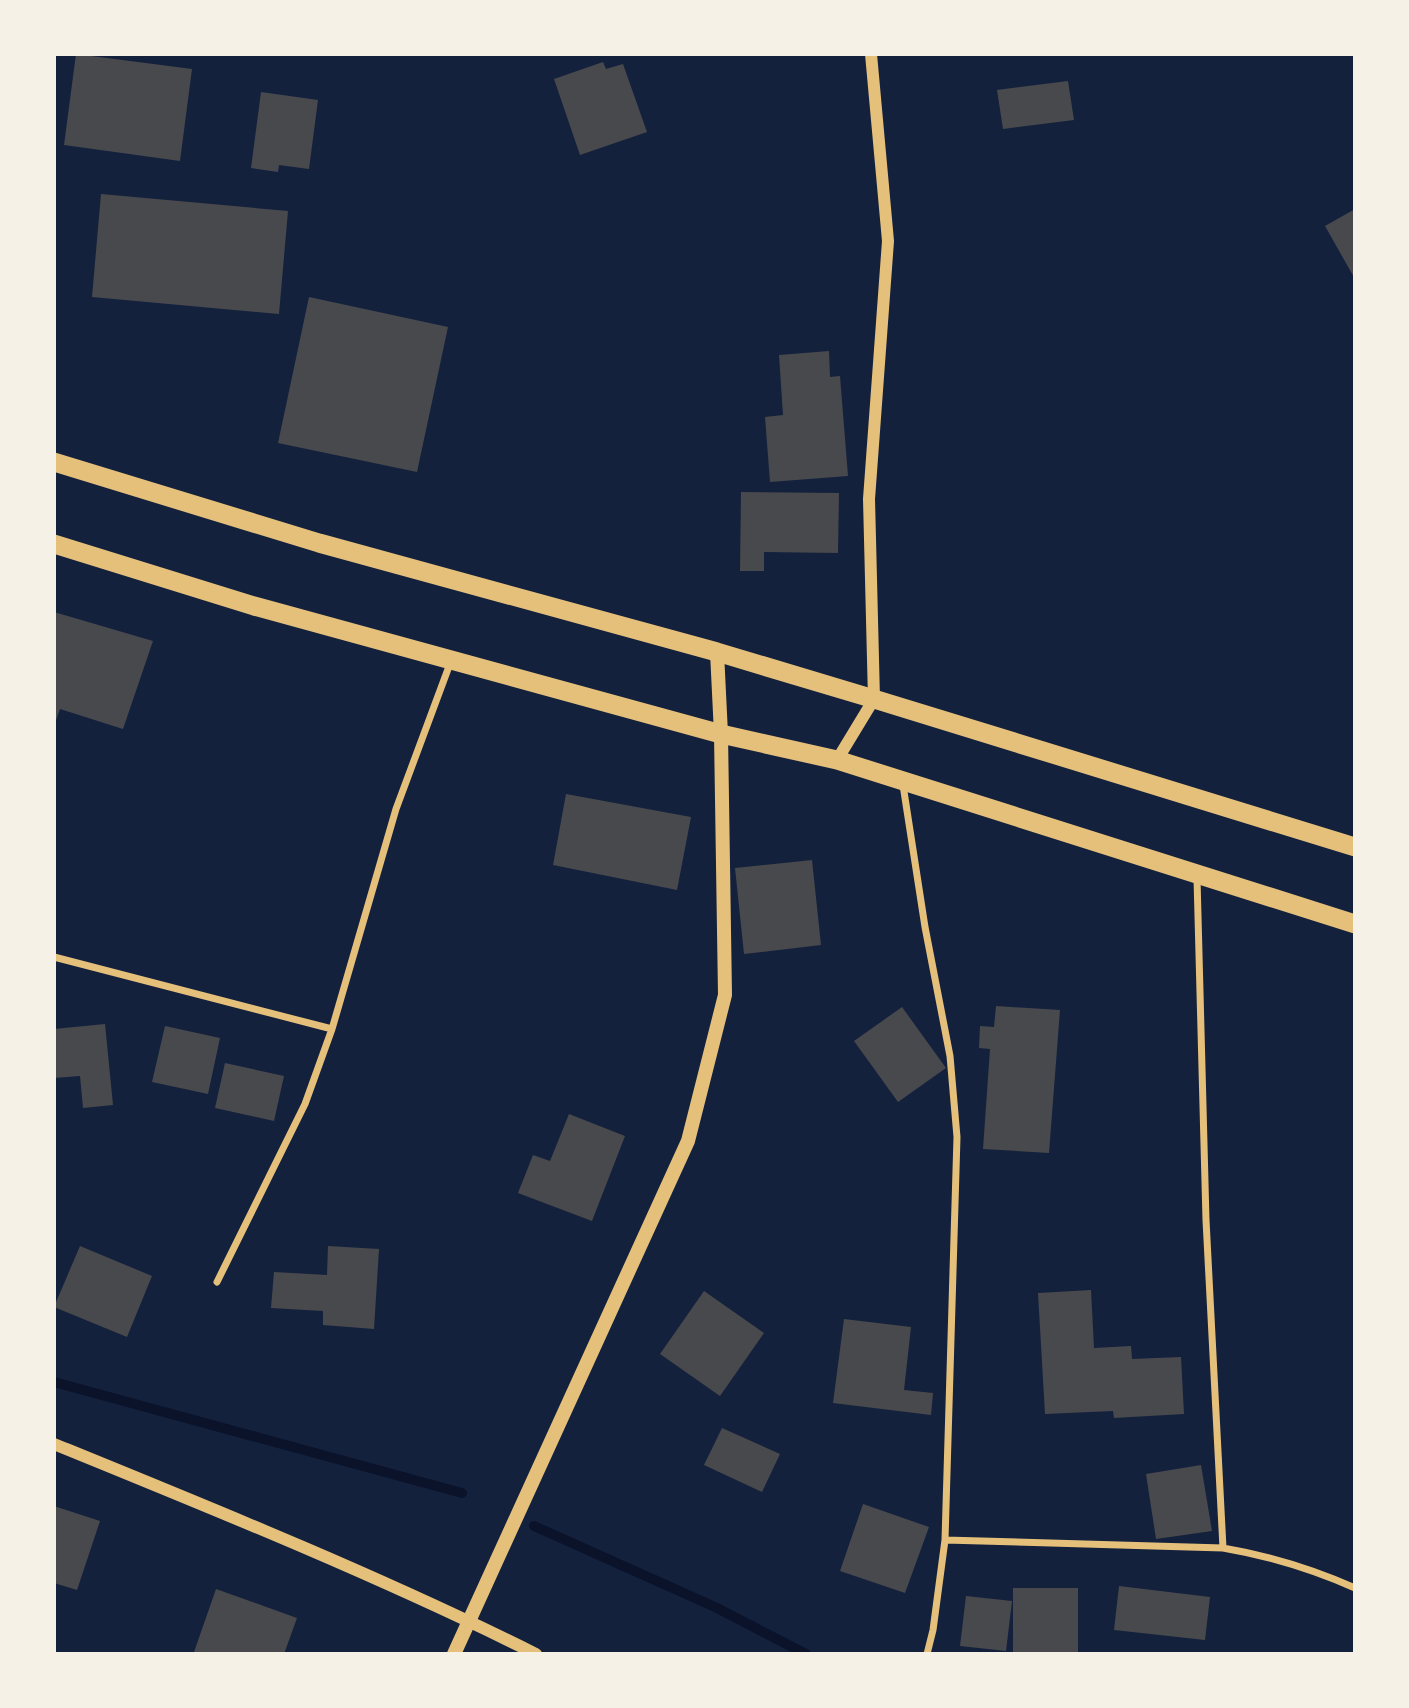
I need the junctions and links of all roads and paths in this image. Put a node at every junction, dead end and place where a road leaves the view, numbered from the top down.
1 (872, 54) edge
2 (54, 462) edge
3 (54, 544) edge
4 (717, 652) junction
5 (452, 660) junction
6 (874, 699) junction
7 (722, 734) junction
8 (837, 760) junction
9 (902, 780) junction
10 (1355, 847) edge
11 (1197, 874) junction
12 (1355, 924) edge
13 (54, 957) edge
14 (332, 1028) junction
15 (218, 1282) dead end
16 (54, 1444) edge
17 (945, 1540) junction
18 (1223, 1548) junction
19 (1355, 1588) edge
20 (468, 1620) junction
21 (454, 1654) edge
22 (536, 1654) edge
23 (927, 1654) edge

1 - 6 street
2 - 4 highway
3 - 5 highway
4 - 6 highway
4 - 7 main road
5 - 7 highway
5 - 14 street
6 - 8 street
6 - 10 highway
7 - 8 highway
7 - 20 main road
8 - 9 highway
9 - 11 highway
9 - 17 street
11 - 12 highway
11 - 18 street
13 - 14 street
14 - 15 street
16 - 20 street
17 - 18 street
17 - 23 street
18 - 19 street
20 - 21 main road
20 - 22 street

